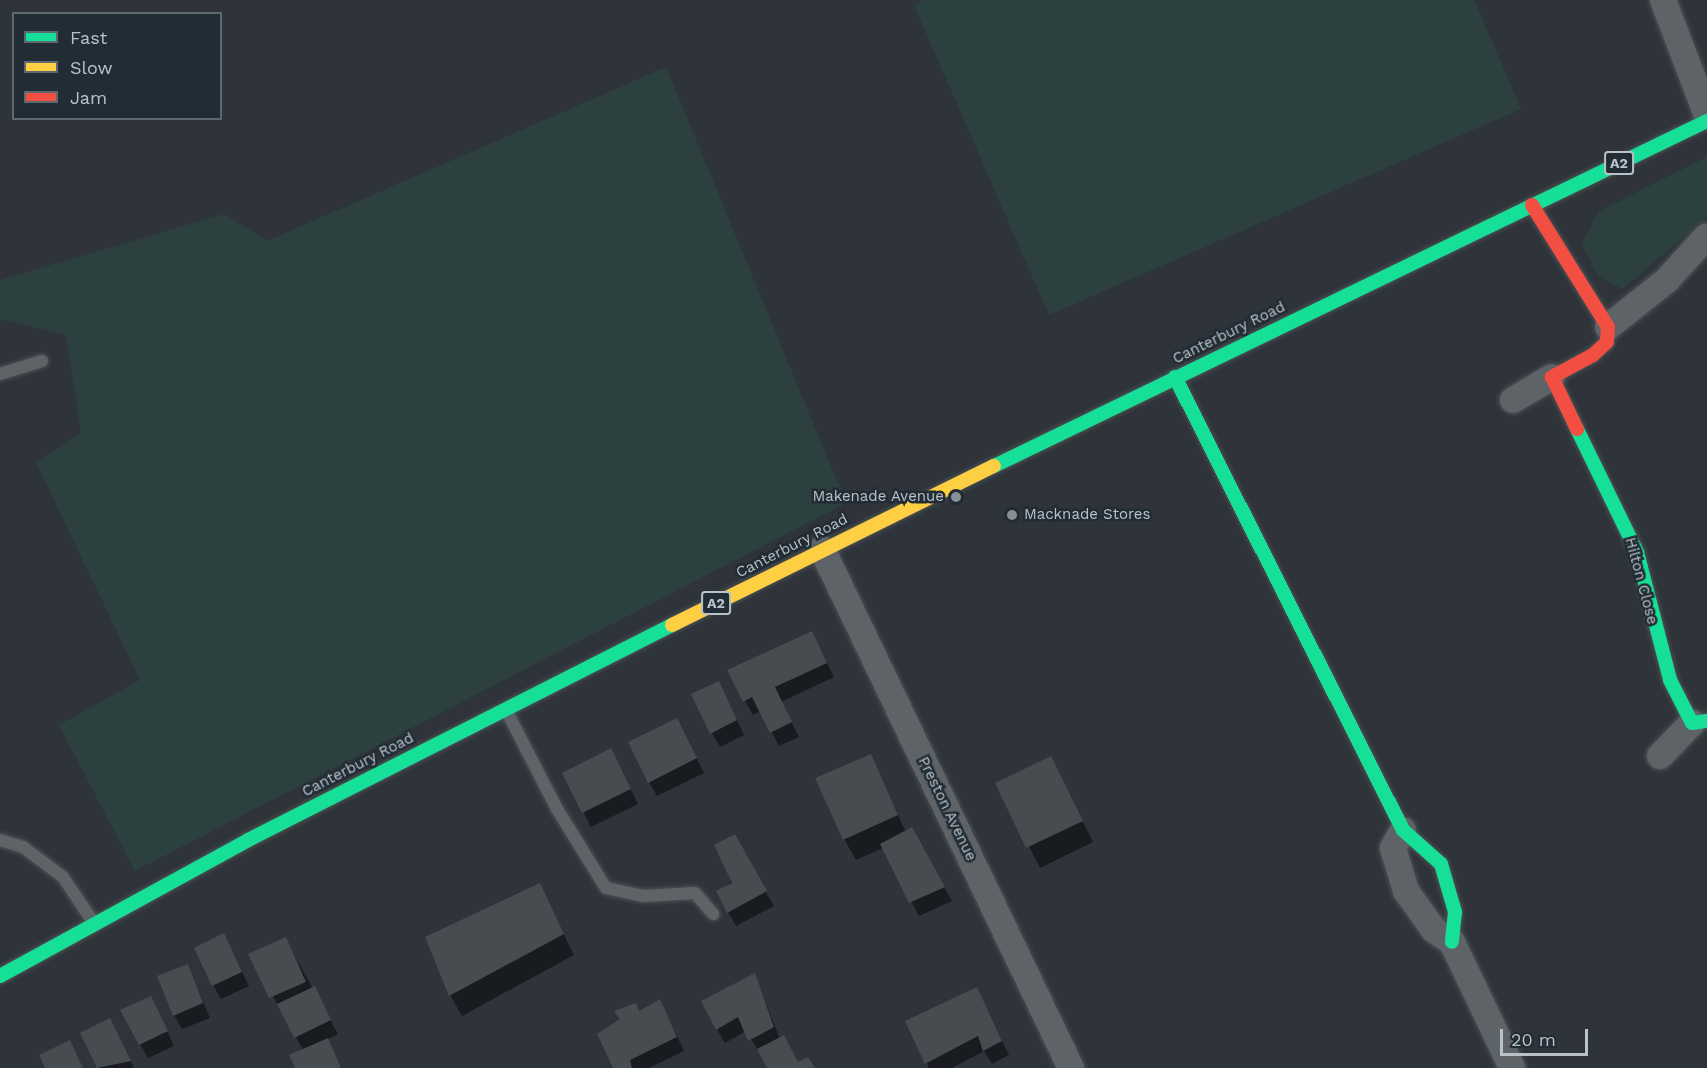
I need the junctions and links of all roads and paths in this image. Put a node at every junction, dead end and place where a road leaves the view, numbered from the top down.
1 (1663, 0) edge
2 (1707, 116) edge
3 (1707, 121) edge
4 (1532, 205) junction
5 (1707, 236) edge
6 (1608, 327) junction
7 (42, 361) dead end
8 (0, 374) edge
9 (1174, 377) junction
10 (1552, 377) junction
11 (1512, 400) dead end
12 (822, 549) junction
13 (506, 709) junction
14 (1700, 722) edge
15 (1660, 756) dead end
16 (1403, 830) junction
17 (0, 840) edge
18 (713, 914) dead end
19 (94, 923) junction
20 (1452, 942) junction
21 (0, 976) edge
22 (1071, 1068) edge
23 (1512, 1068) edge

1 - 2 street
3 - 4 main road, Canterbury Road / A2
4 - 6 main road
4 - 9 main road, Canterbury Road / A2
5 - 6 street
6 - 10 main road
7 - 8 lane
9 - 12 main road, Canterbury Road / A2
9 - 16 main road
10 - 11 street
10 - 14 main road, Hilton Close
12 - 13 main road, Canterbury Road / A2
12 - 22 street, Preston Avenue
13 - 18 lane
13 - 19 main road, Canterbury Road / A2
14 - 15 street, Hilton Close
16 - 20 main road
16 - 20 street
17 - 19 lane
19 - 21 main road, Canterbury Road / A2
20 - 23 street

